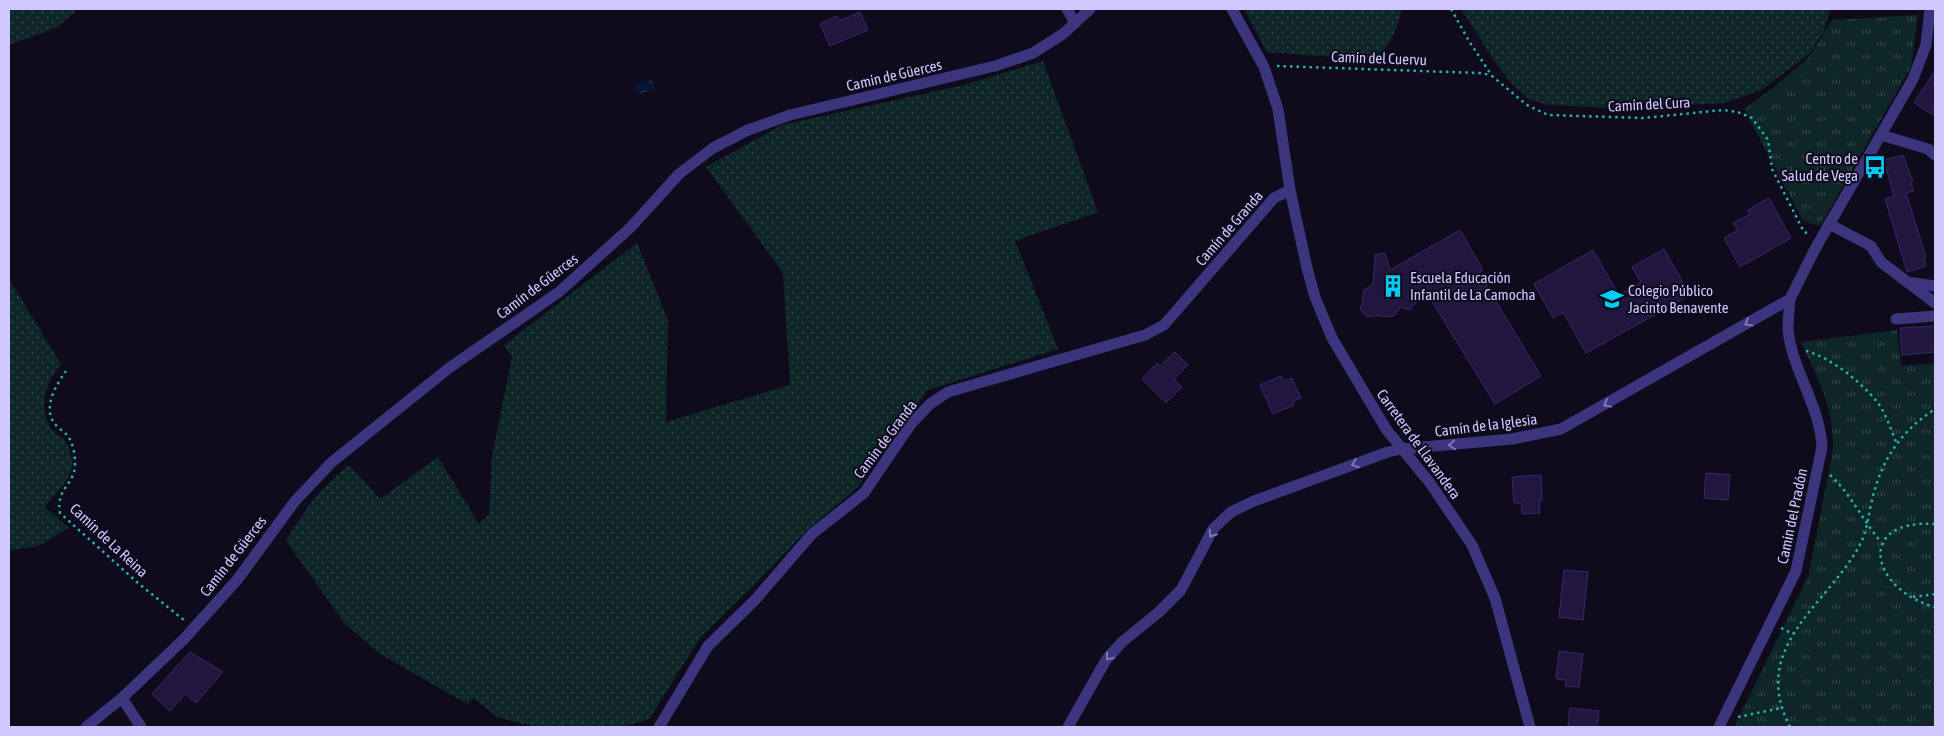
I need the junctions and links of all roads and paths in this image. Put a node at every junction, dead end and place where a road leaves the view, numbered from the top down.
1 (1067, 9) edge
2 (1090, 9) edge
3 (1232, 9) edge
4 (1452, 9) edge
5 (1930, 9) edge
6 (1075, 23) junction
7 (1264, 67) junction
8 (1492, 76) junction
9 (1881, 135) junction
10 (1935, 155) edge
11 (1290, 190) junction
12 (1829, 224) junction
13 (1821, 240) junction
14 (1905, 282) junction
15 (1935, 286) edge
16 (1790, 299) junction
17 (1935, 303) edge
18 (1935, 316) edge
19 (1896, 319) dead end
20 (1793, 348) junction
21 (66, 371) dead end
22 (1935, 409) edge
23 (1896, 442) junction
24 (1401, 449) junction
25 (1818, 470) junction
26 (1935, 524) edge
27 (1867, 526) junction
28 (1882, 542) junction
29 (1935, 594) edge
30 (1911, 597) junction
31 (1935, 607) edge
32 (194, 628) junction
33 (122, 698) junction
34 (1781, 708) junction
35 (1728, 712) junction
36 (1068, 726) edge
37 (86, 727) edge
38 (141, 727) edge
39 (659, 727) edge
40 (1530, 727) edge
41 (1719, 727) edge
42 (1790, 727) edge

1 - 6 street
2 - 6 street, Camín de Güerces
3 - 7 street, Carretera de Llavandera
4 - 8 path, Camín del Cura
5 - 9 street
6 - 32 street, Camín de Güerces
7 - 8 path, Camín del Cuervu
7 - 11 street, Carretera de Llavandera
8 - 13 path, Camín del Cura
9 - 10 street
9 - 12 street
11 - 24 street, Carretera de Llavandera
11 - 39 street, Camín de Granda
12 - 13 street
12 - 14 street
13 - 16 street
14 - 15 street
14 - 17 street
16 - 20 street, Camín del Pradón
16 -> 24 street, Camín de la Iglesia
18 - 19 street
20 - 23 path
20 - 25 street, Camín del Pradón
21 - 32 path, Camín de La Reina
22 - 23 path
23 - 27 path
24 -> 36 street, Camín de la Iglesia
24 - 40 street, Carretera de Llavandera
25 - 27 path
25 - 35 street, Camín del Pradón
26 - 28 path
27 - 28 path
27 - 34 path
28 - 30 path
29 - 30 path
30 - 31 path
32 - 33 street, Camín de Güerces
33 - 37 street, Camín de Güerces
33 - 38 street
34 - 35 path
34 - 42 path
35 - 41 street, Camín del Pradón

